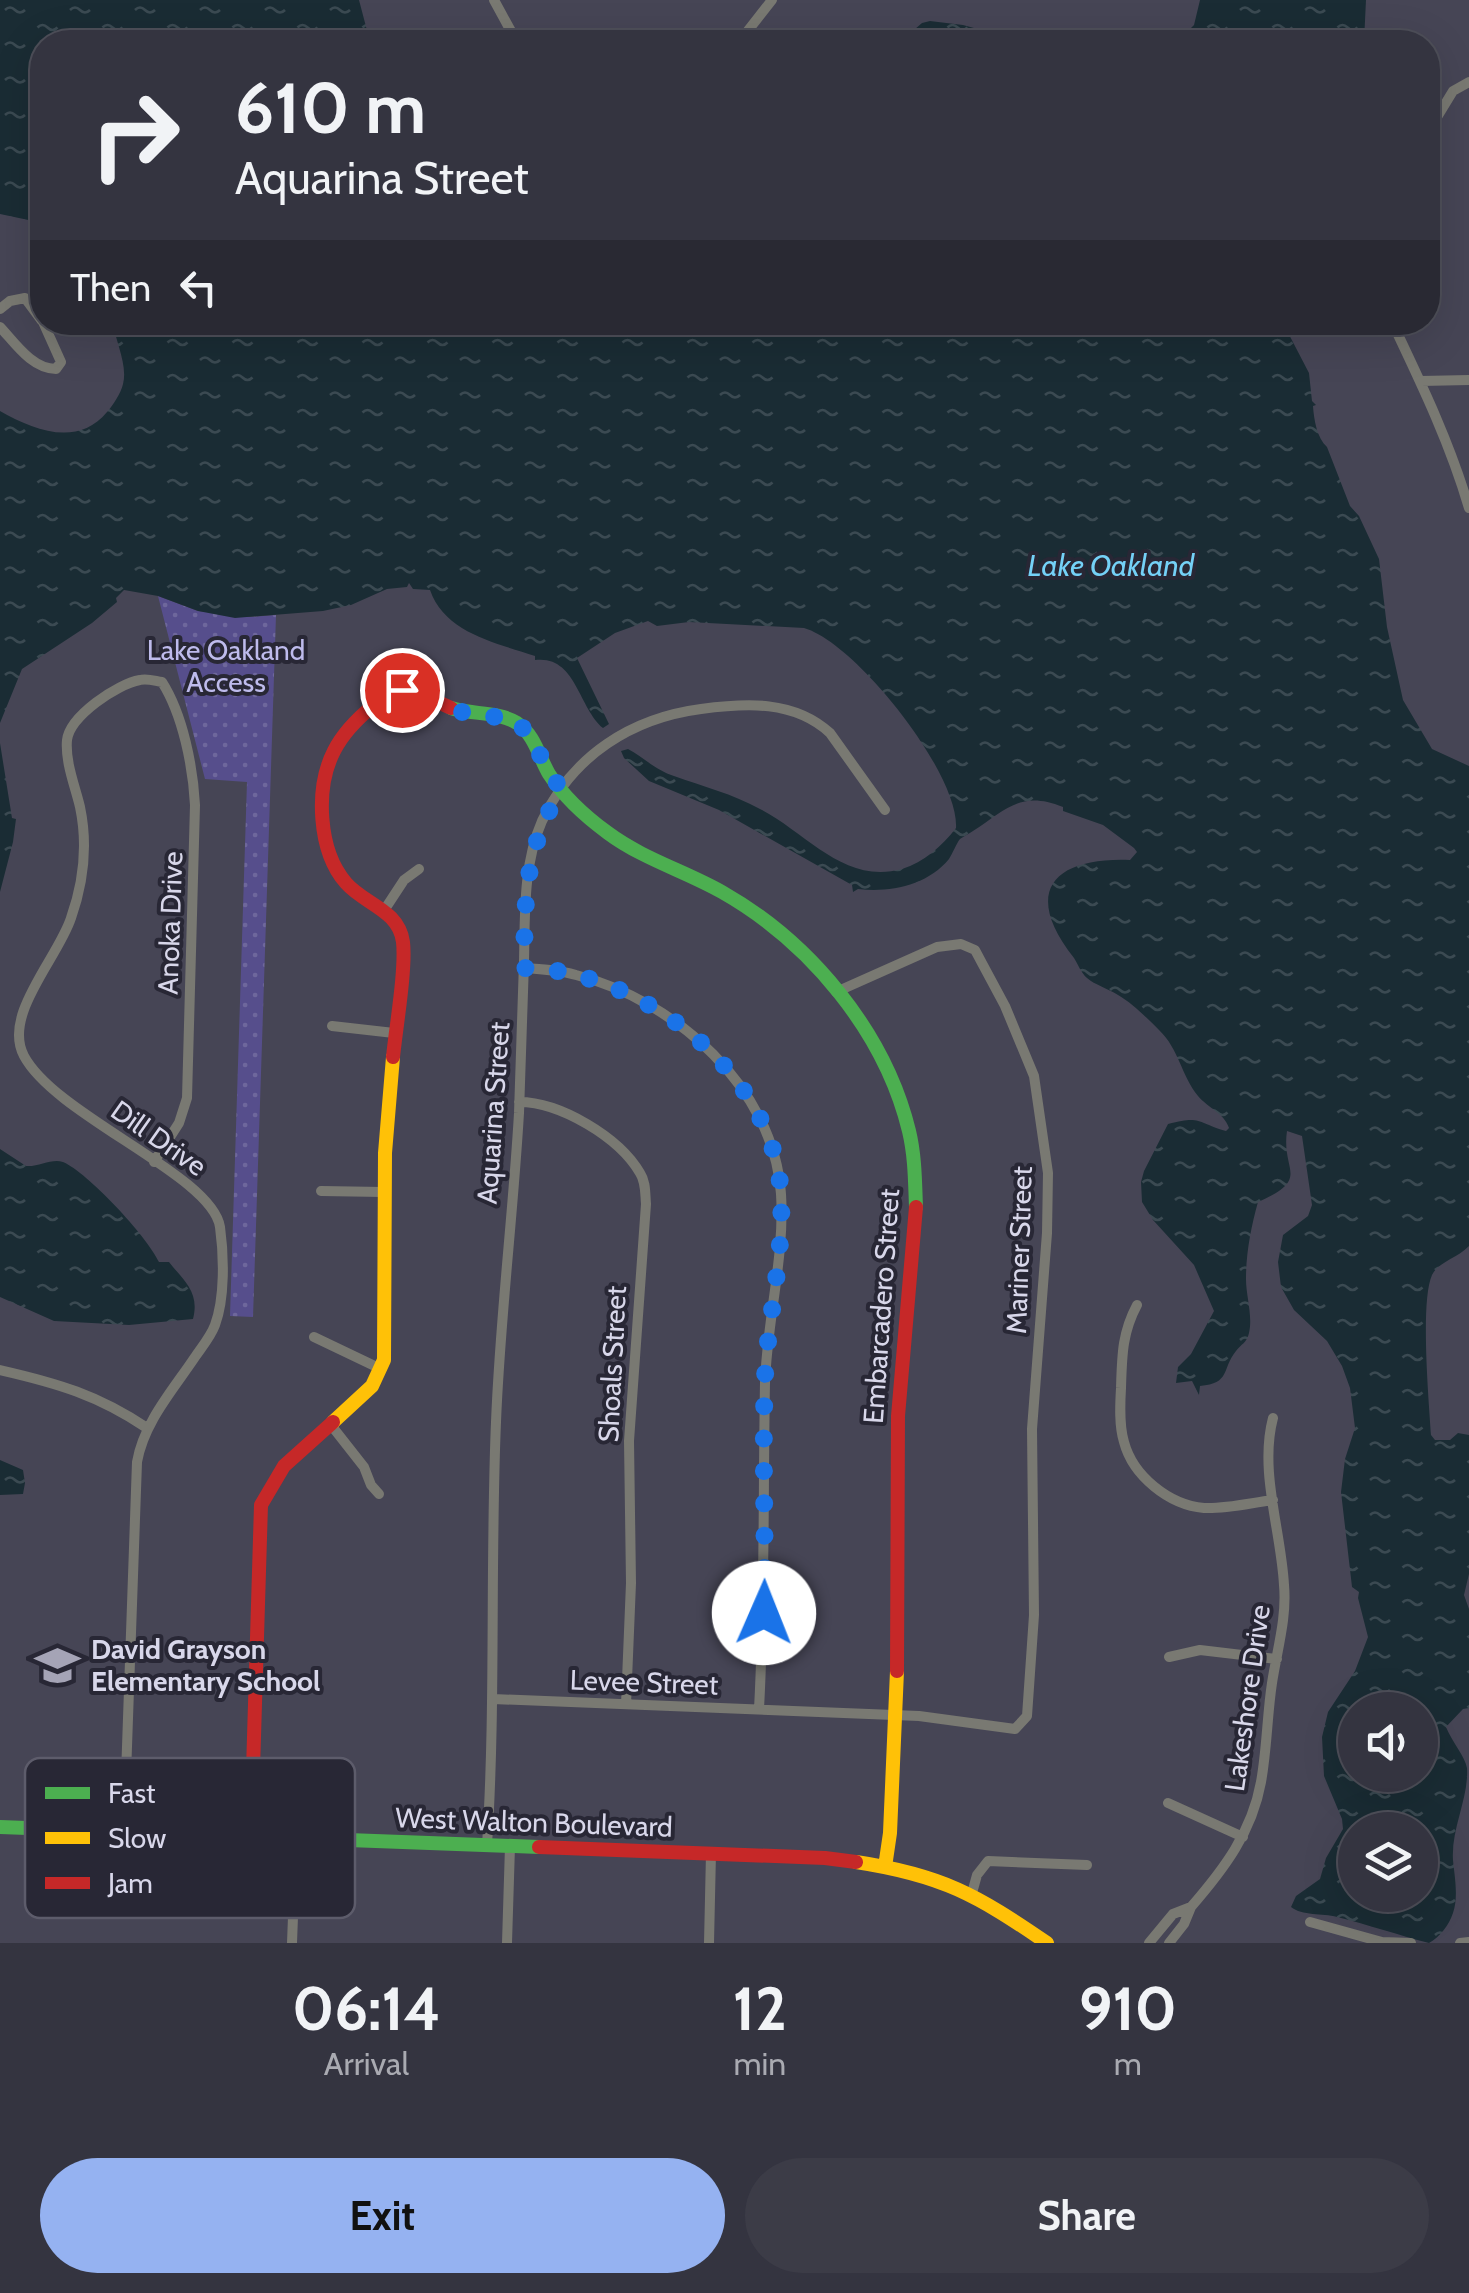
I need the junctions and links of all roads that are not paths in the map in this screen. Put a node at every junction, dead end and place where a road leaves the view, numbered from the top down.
1 (494, 0) edge
2 (772, 0) edge
3 (511, 30) edge
4 (748, 30) edge
5 (1469, 82) edge
6 (1440, 112) edge
7 (30, 306) edge
8 (0, 309) edge
9 (0, 326) edge
10 (50, 335) edge
11 (1398, 335) edge
12 (1469, 380) edge
13 (1421, 381) junction
14 (1469, 508) edge
15 (162, 682) joint
16 (561, 790) junction
17 (886, 810) dead end
18 (419, 869) dead end
19 (385, 909) junction
20 (524, 968) junction
21 (836, 992) junction
22 (332, 1026) dead end
23 (394, 1033) junction
24 (519, 1102) junction
25 (154, 1162) junction
26 (321, 1191) dead end
27 (383, 1192) junction
28 (1137, 1305) dead end
29 (314, 1337) dead end
30 (381, 1369) junction
31 (0, 1370) edge
32 (1274, 1418) dead end
33 (330, 1425) junction
34 (147, 1428) junction
35 (380, 1494) dead end
36 (1273, 1500) junction
37 (1169, 1657) dead end
38 (1276, 1659) junction
39 (493, 1699) junction
40 (626, 1704) junction
41 (760, 1709) junction
42 (894, 1715) junction
43 (1028, 1716) joint
44 (126, 1758) edge
45 (253, 1758) edge
46 (1168, 1803) dead end
47 (0, 1827) edge
48 (25, 1828) edge
49 (1243, 1837) junction
50 (355, 1840) edge
51 (488, 1845) junction
52 (510, 1846) junction
53 (711, 1853) junction
54 (1087, 1864) dead end
55 (885, 1867) junction
56 (972, 1894) junction
57 (1192, 1907) junction
58 (293, 1918) edge
59 (1310, 1922) dead end
60 (1469, 1942) edge
61 (292, 1943) edge
62 (507, 1943) edge
63 (709, 1943) edge
64 (1047, 1943) edge
65 (1149, 1943) edge
66 (1169, 1943) edge
67 (1410, 1943) edge
68 (1460, 1943) edge

1 - 3 street
2 - 4 street
5 - 6 street
7 - 8 street
9 - 10 street
11 - 13 street
12 - 13 street
13 - 14 street
15 - 25 street, Anoka Drive
15 - 25 street, Dill Drive
16 - 17 street, Aquarina Street
16 - 19 street, Embarcadero Street
16 - 20 street, Aquarina Street
16 - 21 street, Embarcadero Street
18 - 19 street
19 - 23 street
20 - 24 street, Aquarina Street
20 - 41 street
21 - 42 street, Embarcadero Street
21 - 43 street, Mariner Street
22 - 23 street
23 - 27 street
24 - 39 street, Aquarina Street
24 - 40 street, Shoals Street
25 - 34 street, Dill Drive
26 - 27 street
27 - 30 street
28 - 36 street
29 - 30 street
30 - 33 street
31 - 34 street
32 - 36 street, Lakeshore Drive
33 - 35 street
33 - 45 street
34 - 44 street, Dill Drive
36 - 38 street, Lakeshore Drive
37 - 38 street
38 - 49 street, Lakeshore Drive
39 - 40 street, Levee Street
39 - 51 street, Aquarina Street
40 - 41 street, Levee Street
41 - 42 street, Levee Street
42 - 43 street, Levee Street
42 - 55 street, Embarcadero Street
46 - 49 street
47 - 48 street, West Walton Boulevard
49 - 57 street, Lakeshore Drive
50 - 51 street, West Walton Boulevard
51 - 52 street, West Walton Boulevard
52 - 53 street, West Walton Boulevard
52 - 62 street
53 - 55 street, West Walton Boulevard
53 - 63 street
54 - 56 street
55 - 56 street, West Walton Boulevard
56 - 64 street, West Walton Boulevard
57 - 65 street, Lakeshore Drive
57 - 66 street, Lakeshore Drive
58 - 61 street
59 - 67 street
60 - 68 street

